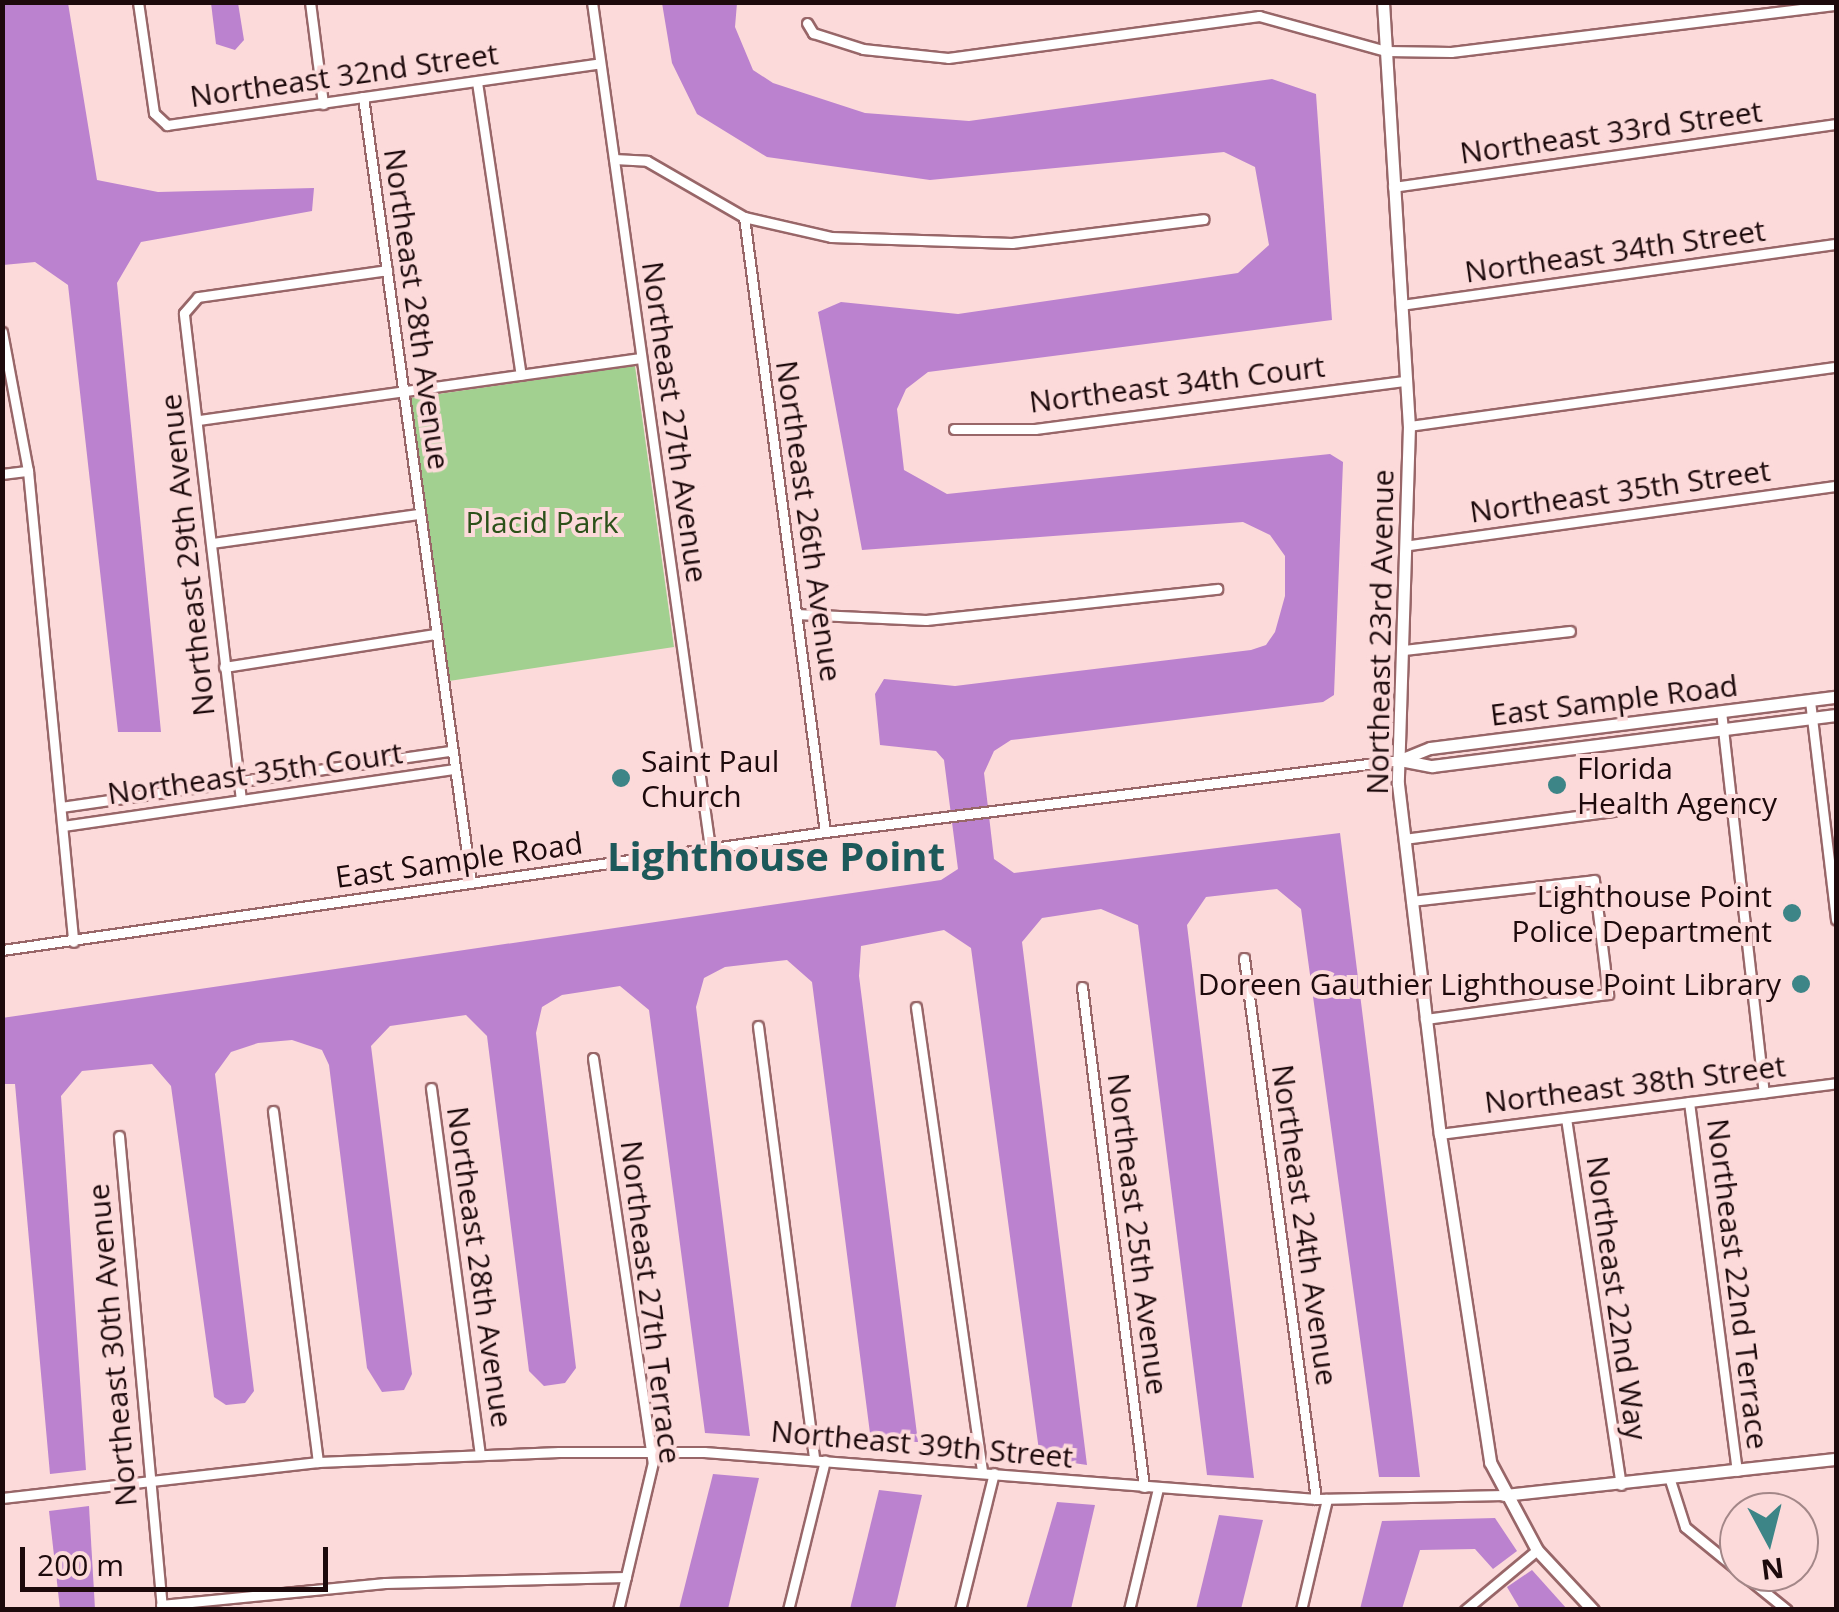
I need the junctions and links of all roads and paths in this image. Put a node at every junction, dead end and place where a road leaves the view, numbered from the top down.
1 (138, 2) edge
2 (310, 2) edge
3 (592, 2) edge
4 (1383, 2) edge
5 (1836, 4) edge
6 (806, 23) dead end
7 (1386, 50) junction
8 (600, 62) junction
9 (477, 82) junction
10 (364, 97) junction
11 (323, 104) junction
12 (1836, 124) edge
13 (614, 159) junction
14 (1392, 187) junction
15 (744, 216) junction
16 (1204, 219) dead end
17 (1836, 244) edge
18 (387, 270) junction
19 (1401, 306) junction
20 (5, 332) edge
21 (640, 358) junction
22 (1836, 367) edge
23 (521, 375) junction
24 (1406, 381) junction
25 (403, 391) junction
26 (199, 420) junction
27 (1408, 426) junction
28 (954, 429) dead end
29 (28, 471) junction
30 (2, 474) edge
31 (1836, 486) edge
32 (419, 514) junction
33 (212, 542) junction
34 (1410, 545) junction
35 (1218, 589) dead end
36 (796, 614) junction
37 (1570, 630) dead end
38 (434, 634) junction
39 (1404, 650) junction
40 (224, 667) junction
41 (1836, 697) edge
42 (1810, 700) junction
43 (1721, 711) junction
44 (1836, 715) edge
45 (1812, 718) junction
46 (1720, 729) junction
47 (1505, 739) junction
48 (452, 751) junction
49 (1507, 756) junction
50 (1400, 760) junction
51 (455, 769) junction
52 (238, 782) junction
53 (241, 800) junction
54 (61, 808) junction
55 (1613, 811) dead end
56 (63, 826) junction
57 (825, 832) junction
58 (1404, 839) junction
59 (710, 848) junction
60 (471, 884) junction
61 (1410, 902) junction
62 (1836, 919) edge
63 (73, 942) junction
64 (2, 950) edge
65 (1244, 958) dead end
66 (1082, 987) dead end
67 (916, 1007) dead end
68 (1425, 1019) junction
69 (758, 1026) dead end
70 (594, 1058) dead end
71 (1836, 1083) edge
72 (431, 1088) dead end
73 (1764, 1093) junction
74 (1689, 1102) junction
75 (272, 1111) dead end
76 (1566, 1118) junction
77 (1440, 1134) junction
78 (119, 1136) dead end
79 (650, 1452) junction
80 (480, 1453) junction
81 (1836, 1459) edge
82 (819, 1460) junction
83 (318, 1462) junction
84 (1736, 1471) junction
85 (982, 1472) junction
86 (994, 1473) junction
87 (147, 1480) junction
88 (1670, 1480) junction
89 (1621, 1485) junction
90 (1144, 1488) junction
91 (1158, 1488) junction
92 (1504, 1494) junction
93 (2, 1498) edge
94 (1322, 1499) junction
95 (1531, 1554) junction
96 (1719, 1555) edge
97 (626, 1576) junction
98 (1765, 1592) edge
99 (162, 1607) edge
100 (618, 1610) edge
101 (788, 1610) edge
102 (960, 1610) edge
103 (1129, 1610) edge
104 (1300, 1610) edge
105 (1464, 1610) edge
106 (1593, 1610) edge
107 (1787, 1610) edge

1 - 11 street, Northeast 32nd Street
2 - 11 street
3 - 8 street, Northeast 27th Avenue
4 - 7 street, Northeast 23rd Avenue
5 - 7 street
6 - 7 street
7 - 14 street, Northeast 23rd Avenue
8 - 9 street, Northeast 32nd Street
8 - 13 street, Northeast 27th Avenue
9 - 10 street, Northeast 32nd Street
9 - 23 street
10 - 11 street, Northeast 32nd Street
10 - 18 street, Northeast 28th Avenue
12 - 14 street, Northeast 33rd Street
13 - 15 street
13 - 21 street, Northeast 27th Avenue
14 - 19 street, Northeast 23rd Avenue
15 - 16 street
15 - 36 street, Northeast 26th Avenue
17 - 19 street, Northeast 34th Street
18 - 25 street, Northeast 28th Avenue
18 - 26 street, Northeast 29th Avenue
19 - 24 street, Northeast 23rd Avenue
20 - 29 street
21 - 23 street
21 - 59 street, Northeast 27th Avenue
22 - 27 street
23 - 25 street
24 - 27 street, Northeast 23rd Avenue
24 - 28 street, Northeast 34th Court
25 - 26 street
25 - 32 street, Northeast 28th Avenue
26 - 33 street, Northeast 29th Avenue
27 - 34 street, Northeast 23rd Avenue
29 - 30 street
29 - 54 street
31 - 34 street, Northeast 35th Street
32 - 33 street
32 - 38 street, Northeast 28th Avenue
33 - 40 street, Northeast 29th Avenue
34 - 39 street, Northeast 23rd Avenue
35 - 36 street
36 - 57 street, Northeast 26th Avenue
37 - 39 street
38 - 40 street
38 - 48 street, Northeast 28th Avenue
39 - 50 street, Northeast 23rd Avenue
40 - 52 street, Northeast 29th Avenue
41 - 42 street, East Sample Road
42 - 43 street, East Sample Road
42 - 45 street
43 - 46 street
43 - 47 street, East Sample Road
44 - 45 street, East Sample Road
45 - 46 street, East Sample Road
45 - 62 street
46 - 49 street, East Sample Road
46 - 73 street
47 - 49 street
47 - 50 street, East Sample Road
48 - 51 street, Northeast 28th Avenue
48 - 52 street, Northeast 35th Court
49 - 50 street, East Sample Road
50 - 57 street, East Sample Road
50 - 58 street, Northeast 23rd Avenue
51 - 53 street, Northeast 35th Court
51 - 60 street, Northeast 28th Avenue
52 - 53 street, Northeast 29th Avenue
52 - 54 street, Northeast 35th Court
53 - 56 street, Northeast 35th Court
54 - 56 street
55 - 58 street
56 - 63 street
57 - 59 street, East Sample Road
58 - 61 street, Northeast 23rd Avenue
59 - 60 street, East Sample Road
60 - 63 street, East Sample Road
61 - 68 street, Northeast 23rd Avenue
61 - 68 street
63 - 64 street, East Sample Road
65 - 94 street, Northeast 24th Avenue
66 - 90 street, Northeast 25th Avenue
67 - 85 street
68 - 77 street, Northeast 23rd Avenue
69 - 82 street
70 - 79 street, Northeast 27th Terrace
71 - 73 street, Northeast 38th Street
72 - 80 street, Northeast 28th Avenue
73 - 74 street, Northeast 38th Street
74 - 76 street, Northeast 38th Street
74 - 84 street, Northeast 22nd Terrace
75 - 83 street
76 - 77 street, Northeast 38th Street
76 - 89 street, Northeast 22nd Way
77 - 92 street, Northeast 23rd Avenue
78 - 87 street, Northeast 30th Avenue
79 - 80 street, Northeast 39th Street
79 - 82 street, Northeast 39th Street
79 - 97 street, Northeast 27th Terrace
80 - 83 street, Northeast 39th Street
81 - 84 street, Northeast 39th Street
82 - 85 street, Northeast 39th Street
82 - 101 street
83 - 87 street, Northeast 39th Street
84 - 88 street, Northeast 39th Street
85 - 86 street, Northeast 39th Street
86 - 90 street, Northeast 39th Street
86 - 102 street
87 - 93 street, Northeast 39th Street
87 - 99 street, Northeast 30th Avenue
88 - 89 street, Northeast 39th Street
88 - 96 street
89 - 92 street, Northeast 39th Street
90 - 91 street, Northeast 39th Street
91 - 94 street, Northeast 39th Street
91 - 103 street
92 - 94 street, Northeast 39th Street
92 - 95 street, Northeast 23rd Avenue
94 - 104 street, Northeast 24th Avenue
95 - 105 street
95 - 106 street, Northeast 23rd Avenue
97 - 99 street
97 - 100 street, Northeast 27th Terrace
98 - 107 street

